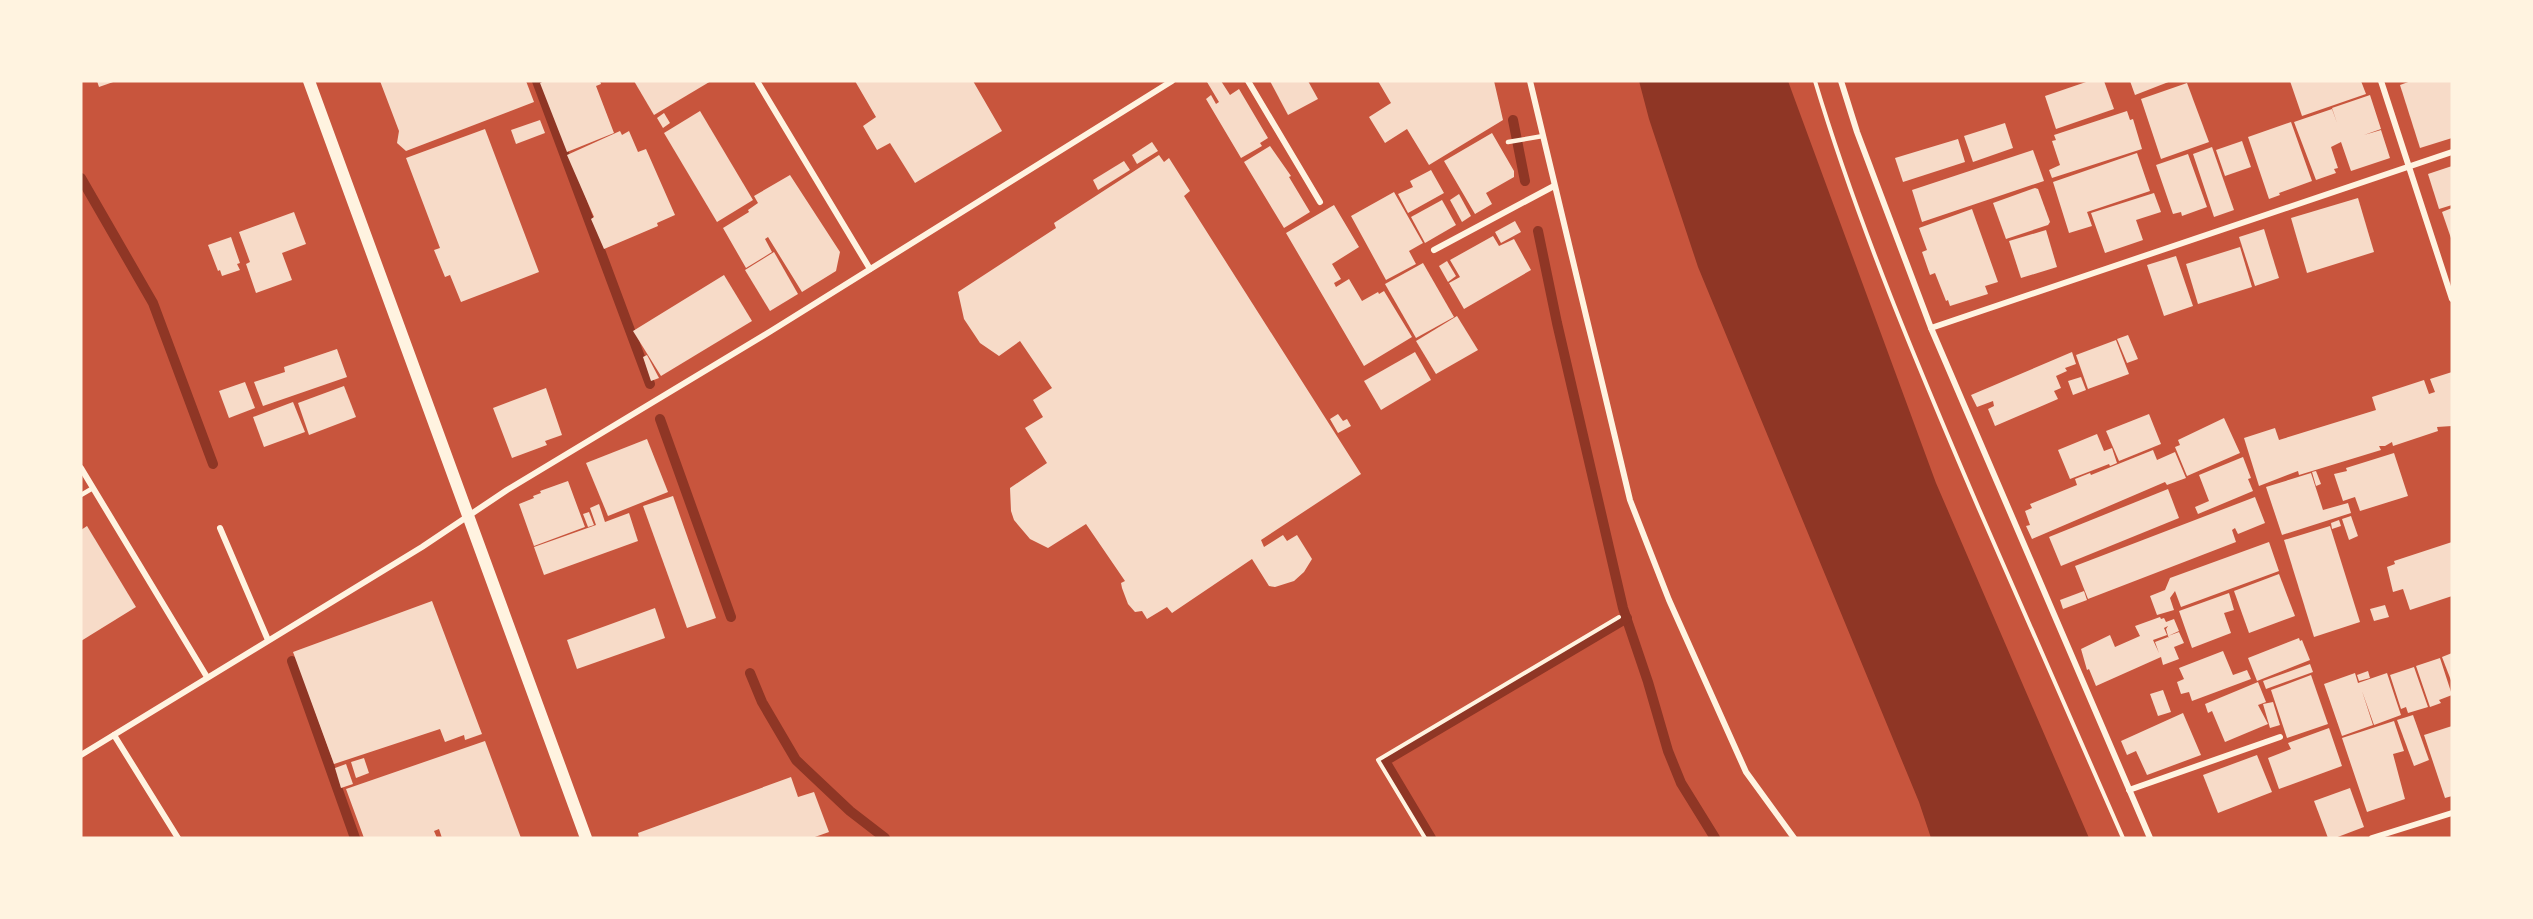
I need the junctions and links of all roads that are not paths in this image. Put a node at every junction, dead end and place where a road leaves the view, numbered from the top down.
1 (309, 81) edge
2 (756, 81) edge
3 (1172, 81) edge
4 (1248, 81) edge
5 (1530, 81) edge
6 (1841, 81) edge
7 (2381, 81) edge
8 (1543, 136) junction
9 (1508, 142) dead end
10 (2452, 152) edge
11 (2409, 167) junction
12 (1554, 186) junction
13 (1320, 202) dead end
14 (1434, 250) dead end
15 (870, 268) junction
16 (2452, 299) edge
17 (1930, 328) junction
18 (81, 468) edge
19 (93, 488) junction
20 (81, 495) edge
21 (469, 516) junction
22 (220, 528) dead end
23 (268, 640) junction
24 (207, 677) junction
25 (114, 735) junction
26 (2280, 737) dead end
27 (81, 755) edge
28 (2129, 790) junction
29 (2452, 813) edge
30 (178, 838) edge
31 (586, 838) edge
32 (1794, 838) edge
33 (2150, 838) edge
34 (2372, 838) edge

1 - 21 main road
2 - 15 street
3 - 15 street
4 - 13 street
5 - 8 street
6 - 17 street
7 - 11 street
8 - 9 lane
8 - 12 street
10 - 11 street
11 - 16 street
11 - 17 street
12 - 14 street
12 - 32 street
15 - 21 street
17 - 28 street
18 - 19 street
19 - 20 lane
19 - 24 street
21 - 23 street
21 - 31 main road
22 - 23 street
23 - 24 street
24 - 25 street
25 - 27 street
25 - 30 street
26 - 28 street
28 - 33 street
29 - 34 street

